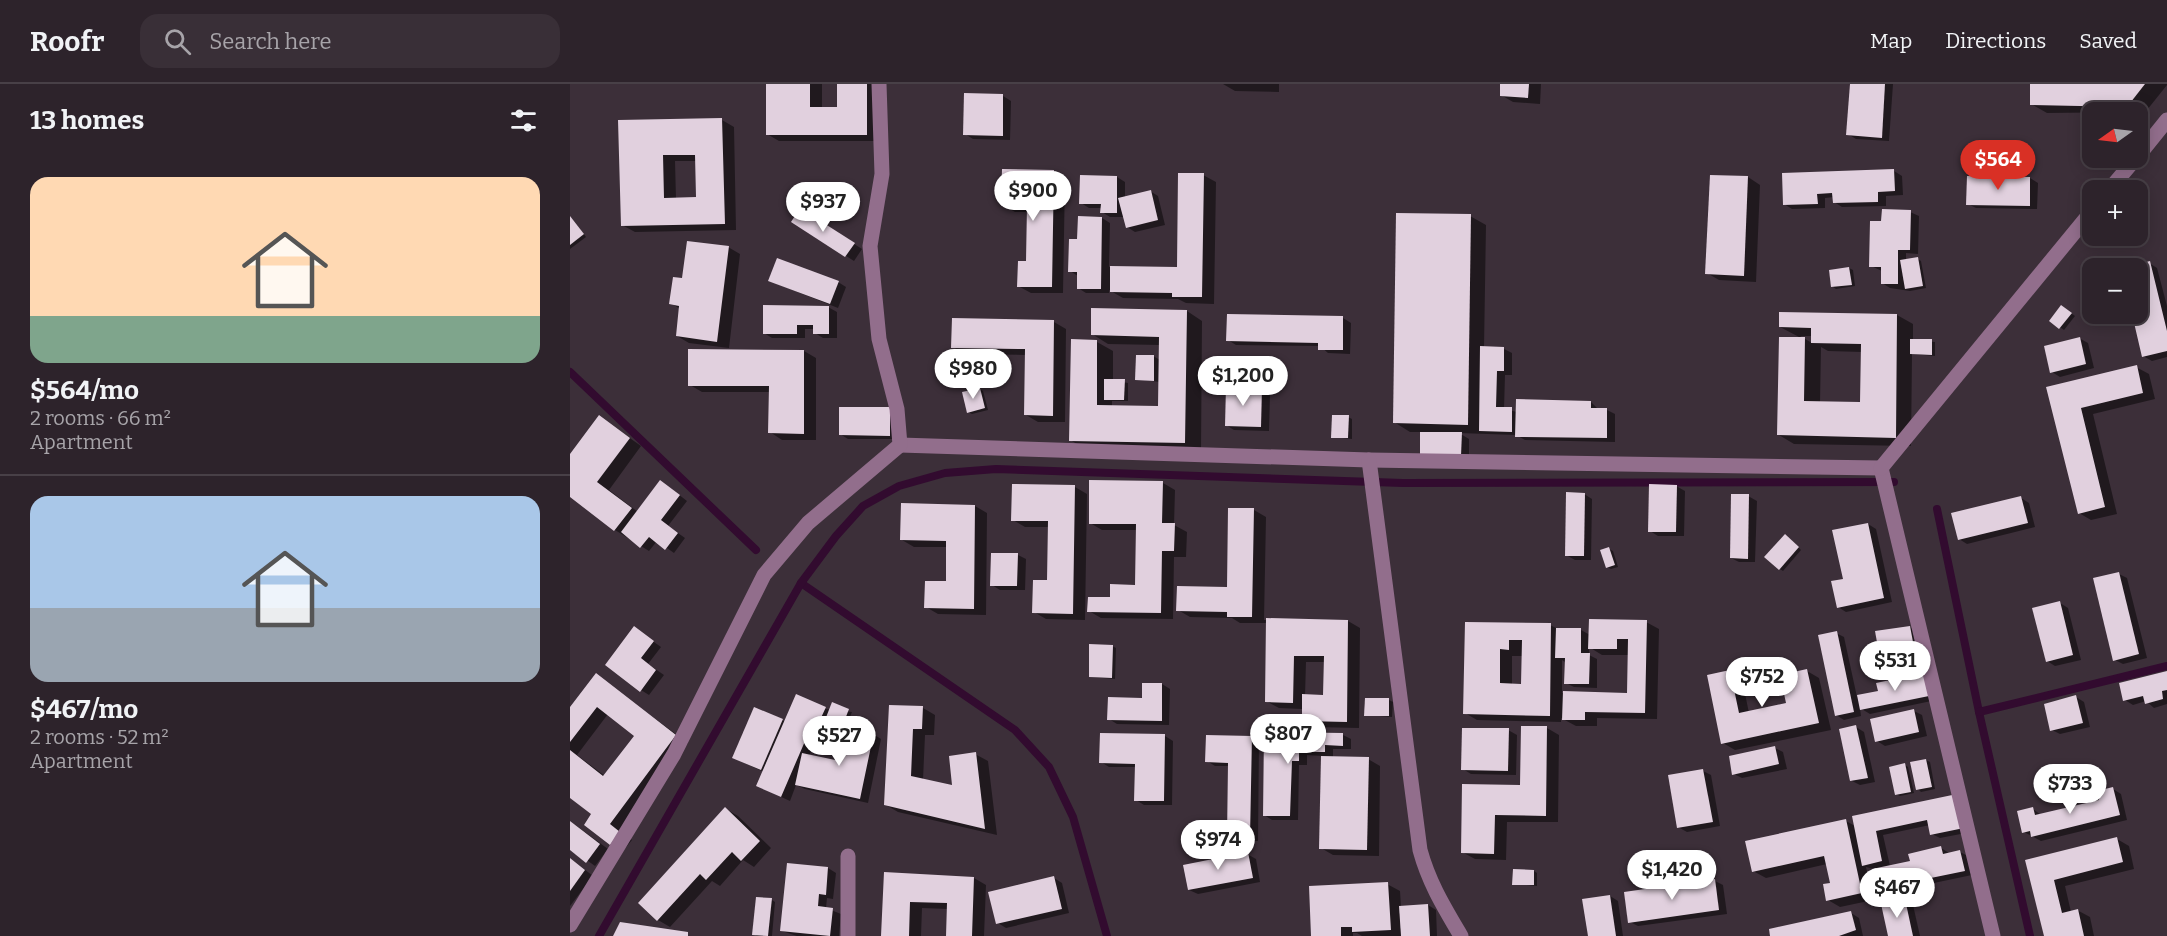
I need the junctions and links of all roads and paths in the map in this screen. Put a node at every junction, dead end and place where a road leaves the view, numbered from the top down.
1 (879, 84) edge
2 (2167, 120) edge
3 (2148, 143) edge
4 (2128, 168) edge
5 (2117, 180) edge
6 (2082, 223) edge
7 (900, 446) junction
8 (1369, 460) junction
9 (1881, 468) junction
10 (848, 856) dead end
11 (570, 926) edge
12 (848, 936) edge
13 (1461, 936) edge
14 (1993, 936) edge

1 - 7 street
2 - 3 street
4 - 5 street
6 - 9 street
7 - 8 street
7 - 11 street
8 - 9 street
8 - 13 street
9 - 14 street
10 - 12 street

